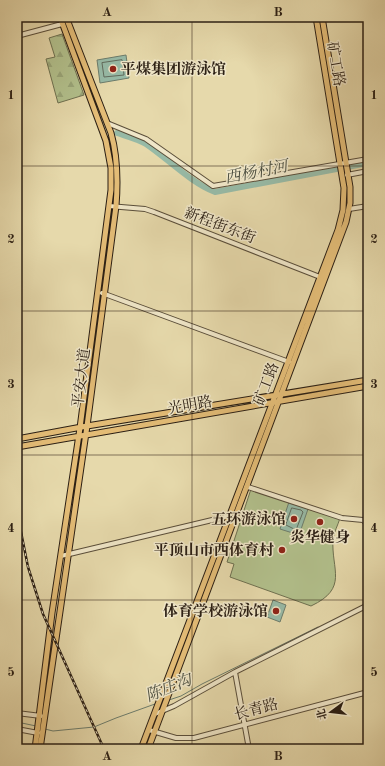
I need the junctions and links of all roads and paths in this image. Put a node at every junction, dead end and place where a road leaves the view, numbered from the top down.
1 (60, 17) edge
2 (66, 17) edge
3 (316, 17) edge
4 (322, 17) edge
5 (62, 24) junction
6 (17, 36) edge
7 (107, 123) junction
8 (368, 159) edge
9 (343, 164) junction
10 (368, 171) edge
11 (345, 173) junction
12 (109, 206) junction
13 (116, 206) junction
14 (368, 206) edge
15 (349, 209) junction
16 (320, 277) junction
17 (98, 292) junction
18 (104, 294) junction
19 (288, 362) junction
20 (293, 364) junction
21 (368, 380) edge
22 (368, 386) edge
23 (282, 393) junction
24 (275, 395) junction
25 (279, 401) junction
26 (272, 402) junction
27 (87, 426) junction
28 (80, 428) junction
29 (86, 434) junction
30 (79, 436) junction
31 (17, 439) edge
32 (17, 447) edge
33 (248, 487) junction
34 (230, 516) junction
35 (368, 525) edge
36 (68, 554) junction
37 (61, 556) junction
38 (368, 605) edge
39 (235, 672) junction
40 (368, 692) edge
41 (159, 711) junction
42 (17, 713) edge
43 (39, 717) junction
44 (45, 718) junction
45 (246, 725) junction
46 (17, 729) edge
47 (40, 731) junction
48 (152, 731) junction
49 (34, 749) edge
50 (40, 749) edge
51 (141, 749) edge
52 (148, 749) edge
53 (249, 749) edge

1 - 5 main road, 平安大道
2 - 7 main road, 平安大道
3 - 9 main road, 矿工路
4 - 9 main road, 矿工路
5 - 6 street
5 - 12 main road, 平安大道
7 - 9 street
7 - 13 main road, 平安大道
8 - 9 street
9 - 11 main road, 矿工路
10 - 11 street
11 - 15 main road, 矿工路
11 - 16 main road, 矿工路
12 - 13 street, 新程街东街
12 - 17 main road, 平安大道
13 - 16 street, 新程街东街
13 - 18 main road, 平安大道
14 - 15 street
15 - 20 main road, 矿工路
16 - 19 main road, 矿工路
17 - 18 street
17 - 28 main road, 平安大道
18 - 19 street
18 - 27 main road, 平安大道
19 - 20 street
19 - 24 main road, 矿工路
20 - 23 main road, 矿工路
21 - 23 main road, 光明路
22 - 25 main road, 光明路
23 - 24 main road, 光明路
23 - 25 main road, 矿工路
24 - 26 main road, 矿工路
24 - 27 main road, 光明路
25 - 26 main road, 光明路
25 - 33 main road, 矿工路
26 - 29 main road, 光明路
26 - 34 main road, 矿工路
27 - 28 main road, 光明路
27 - 29 main road, 平安大道
28 - 30 main road, 平安大道
28 - 31 main road, 光明路
29 - 30 main road, 光明路
29 - 36 main road, 平安大道
30 - 32 main road, 光明路
30 - 37 main road, 平安大道
33 - 35 street
33 - 41 main road, 矿工路
34 - 36 street
34 - 41 main road, 矿工路
36 - 37 street
36 - 44 main road, 平安大道
37 - 43 main road, 平安大道
38 - 39 street
39 - 41 street
39 - 45 street
40 - 45 street, 长青路
41 - 48 main road, 矿工路
42 - 43 street
43 - 44 street
43 - 47 main road, 平安大道
44 - 47 main road, 平安大道
45 - 48 street, 长青路
45 - 53 street
46 - 47 street
47 - 49 main road, 平安大道
47 - 50 main road, 平安大道
48 - 51 main road, 矿工路
48 - 52 main road, 矿工路

